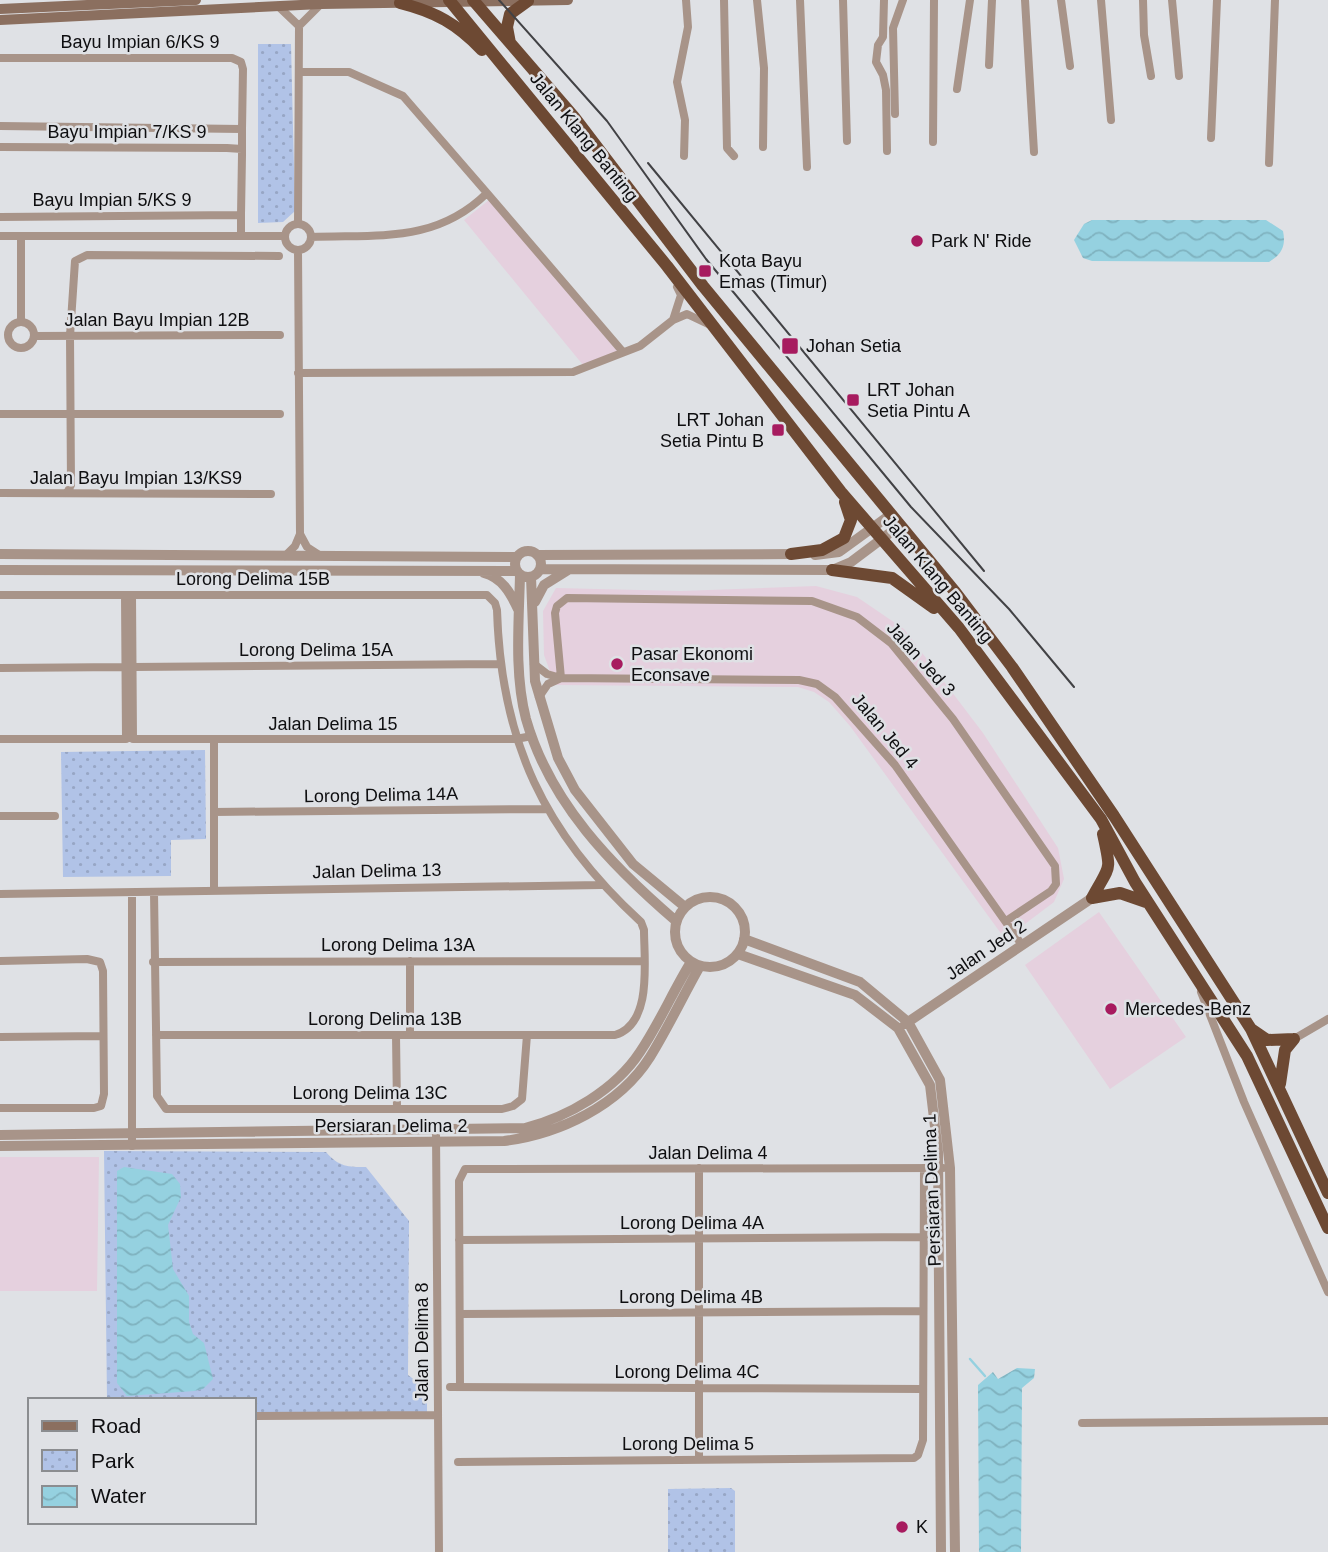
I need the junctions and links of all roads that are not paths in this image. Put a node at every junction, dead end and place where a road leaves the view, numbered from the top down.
1 (196, 0) edge
2 (568, 0) edge
3 (685, 0) edge
4 (724, 0) edge
5 (758, 0) edge
6 (800, 0) edge
7 (884, 0) edge
8 (903, 0) edge
9 (934, 0) edge
10 (970, 0) edge
11 (992, 0) edge
12 (1025, 0) edge
13 (1061, 0) edge
14 (1275, 0) edge
15 (450, 1) edge
16 (475, 1) edge
17 (528, 1) edge
18 (1172, 2) edge
19 (1217, 2) edge
20 (400, 3) junction
21 (1101, 3) edge
22 (1143, 3) edge
23 (321, 4) junction
24 (843, 5) edge
25 (278, 6) junction
26 (0, 9) edge
27 (0, 20) edge
28 (299, 26) junction
29 (510, 45) junction
30 (0, 58) edge
31 (989, 65) dead end
32 (1070, 66) dead end
33 (299, 72) junction
34 (1151, 76) dead end
35 (1179, 76) dead end
36 (957, 89) dead end
37 (538, 109) junction
38 (895, 114) dead end
39 (1111, 120) dead end
40 (0, 126) edge
41 (242, 129) junction
42 (1211, 138) dead end
43 (847, 141) dead end
44 (933, 142) dead end
45 (0, 147) edge
46 (763, 147) dead end
47 (242, 149) junction
48 (887, 151) dead end
49 (1034, 152) dead end
50 (684, 156) dead end
51 (734, 156) dead end
52 (1269, 163) dead end
53 (807, 167) dead end
54 (487, 193) junction
55 (241, 215) junction
56 (0, 217) edge
57 (298, 224) junction
58 (0, 236) edge
59 (21, 236) junction
60 (241, 236) junction
61 (285, 236) junction
62 (311, 237) junction
63 (298, 250) junction
64 (279, 256) dead end
65 (667, 266) junction
66 (673, 320) junction
67 (21, 322) junction
68 (718, 332) junction
69 (4, 334) edge
70 (280, 335) dead end
71 (34, 336) junction
72 (70, 336) junction
73 (622, 352) junction
74 (298, 373) junction
75 (0, 414) edge
76 (280, 414) dead end
77 (70, 415) junction
78 (841, 492) junction
79 (0, 493) edge
80 (67, 493) junction
81 (271, 494) dead end
82 (890, 515) junction
83 (899, 526) junction
84 (877, 533) junction
85 (300, 534) junction
86 (0, 554) edge
87 (791, 554) junction
88 (537, 555) junction
89 (285, 556) junction
90 (321, 556) junction
91 (516, 557) junction
92 (575, 567) junction
93 (540, 569) junction
94 (832, 569) junction
95 (0, 570) edge
96 (473, 571) junction
97 (518, 573) junction
98 (531, 577) junction
99 (0, 595) edge
100 (128, 596) junction
101 (533, 609) junction
102 (519, 612) junction
103 (959, 628) junction
104 (499, 664) junction
105 (534, 664) junction
106 (129, 667) junction
107 (0, 668) edge
108 (561, 678) junction
109 (539, 697) junction
110 (546, 720) junction
111 (532, 736) junction
112 (0, 739) edge
113 (130, 739) junction
114 (516, 739) junction
115 (214, 740) junction
116 (552, 740) junction
117 (548, 809) junction
118 (214, 813) junction
119 (0, 816) edge
120 (55, 816) dead end
121 (1101, 819) junction
122 (601, 885) junction
123 (214, 888) junction
124 (154, 892) junction
125 (0, 894) edge
126 (132, 894) junction
127 (1092, 898) junction
128 (1148, 904) junction
129 (685, 907) junction
130 (676, 921) junction
131 (1006, 921) junction
132 (744, 939) junction
133 (1022, 945) junction
134 (738, 954) junction
135 (0, 961) edge
136 (410, 961) junction
137 (644, 961) junction
138 (153, 962) junction
139 (695, 964) junction
140 (1192, 971) junction
141 (1328, 1019) edge
142 (908, 1022) junction
143 (898, 1028) junction
144 (1251, 1029) junction
145 (156, 1035) junction
146 (396, 1035) junction
147 (411, 1035) junction
148 (527, 1035) junction
149 (103, 1036) junction
150 (0, 1037) edge
151 (1294, 1039) junction
152 (1247, 1056) junction
153 (1229, 1062) junction
154 (1280, 1087) junction
155 (0, 1108) edge
156 (397, 1108) junction
157 (132, 1133) junction
158 (0, 1135) edge
159 (436, 1136) junction
160 (0, 1146) edge
161 (132, 1146) junction
162 (699, 1168) junction
163 (925, 1168) junction
164 (938, 1168) junction
165 (950, 1168) junction
166 (1319, 1173) junction
167 (1328, 1193) edge
168 (1328, 1228) edge
169 (924, 1237) junction
170 (699, 1239) junction
171 (459, 1240) junction
172 (1328, 1292) edge
173 (923, 1311) junction
174 (699, 1312) junction
175 (460, 1314) junction
176 (450, 1387) dead end
177 (460, 1387) junction
178 (699, 1388) junction
179 (923, 1389) junction
180 (438, 1415) junction
181 (256, 1416) edge
182 (1328, 1421) edge
183 (1082, 1423) dead end
184 (699, 1460) junction
185 (458, 1462) dead end
186 (439, 1552) edge
187 (941, 1552) edge
188 (955, 1552) edge

1 - 26 main road
2 - 17 main road
3 - 50 street
4 - 51 street
5 - 46 street
6 - 53 street
7 - 48 street
8 - 38 street
9 - 44 street
10 - 36 street
11 - 31 street
12 - 49 street
13 - 32 street
14 - 52 street
15 - 16 main road
15 - 20 main road
15 - 37 highway, Jalan Klang Banting
16 - 17 main road
16 - 29 highway, Jalan Klang Banting
17 - 29 highway
18 - 35 street
19 - 42 street
20 - 23 main road
20 - 37 highway
21 - 39 street
22 - 34 street
23 - 25 main road
23 - 28 street
24 - 43 street
25 - 27 main road
25 - 28 street
28 - 33 street
29 - 82 highway, Jalan Klang Banting
30 - 41 street, Bayu Impian 6/KS 9
33 - 54 street
33 - 57 street
37 - 65 highway, Jalan Klang Banting
40 - 41 street
41 - 47 street
45 - 47 street, Bayu Impian 7/KS 9
47 - 55 street
54 - 62 street
54 - 73 street
55 - 56 street, Bayu Impian 5/KS 9
55 - 60 street
57 - 61 street
57 - 62 street
58 - 59 street
59 - 60 street
59 - 67 street
60 - 61 street
61 - 63 street
62 - 63 street
63 - 74 street
64 - 72 street
65 - 66 street
65 - 68 highway, Jalan Klang Banting
66 - 68 street
66 - 73 street
67 - 69 street
67 - 71 street
68 - 78 highway, Jalan Klang Banting
69 - 71 street
70 - 72 street, Jalan Bayu Impian 12B
71 - 72 street, Jalan Bayu Impian 12B
72 - 77 street
73 - 74 street
74 - 85 street
75 - 77 street
76 - 77 street
77 - 80 street
78 - 84 highway, Jalan Klang Banting
78 - 87 highway
79 - 80 street, Jalan Bayu Impian 13/KS9
80 - 81 street, Jalan Bayu Impian 13/KS9
82 - 83 highway, Jalan Klang Banting
82 - 84 street
83 - 84 street
83 - 144 highway, Jalan Klang Banting
84 - 87 street
84 - 94 street
84 - 103 highway, Jalan Klang Banting
85 - 89 street
85 - 90 street
86 - 89 street
87 - 88 street
88 - 91 street
88 - 93 street
89 - 90 street
90 - 91 street
91 - 96 street
91 - 97 street
92 - 93 street
92 - 94 street
92 - 101 street
93 - 98 street
94 - 103 highway
95 - 96 street
96 - 97 street
96 - 102 street
97 - 98 street
97 - 102 street
98 - 101 street
99 - 100 street, Lorong Delima 15B
100 - 104 street, Lorong Delima 15B
100 - 106 street
101 - 105 street
102 - 111 street
103 - 121 highway, Jalan Klang Banting
104 - 106 street, Lorong Delima 15A
104 - 114 street
105 - 108 street, Jalan Jed 4
105 - 109 street
106 - 107 street, Lorong Delima 15A
106 - 113 street
108 - 109 street
108 - 131 street, Jalan Jed 4
108 - 131 street, Jalan Jed 3
109 - 110 street
110 - 111 street
110 - 116 street
111 - 114 street, Jalan Delima 15
111 - 116 street
111 - 130 street
112 - 113 street, Jalan Delima 15
113 - 115 street, Jalan Delima 15
114 - 115 street, Jalan Delima 15
114 - 117 street
115 - 118 street
116 - 129 street
117 - 118 street, Lorong Delima 14A
117 - 122 street
118 - 123 street
119 - 120 street
121 - 127 highway
121 - 128 highway, Jalan Klang Banting
122 - 123 street, Jalan Delima 13
122 - 137 street
123 - 124 street, Jalan Delima 13
124 - 126 street, Jalan Delima 13
124 - 138 street
125 - 126 street
126 - 157 street
127 - 128 highway
127 - 133 street, Jalan Jed 2
128 - 140 highway, Jalan Klang Banting
129 - 130 street
129 - 132 street
130 - 139 street
131 - 133 street, Jalan Jed 4
132 - 134 street
132 - 142 street, Persiaran Delima 1
133 - 142 street, Jalan Jed 2
134 - 139 street
134 - 143 street, Persiaran Delima 1
135 - 149 street
136 - 137 street, Lorong Delima 13A
136 - 138 street, Lorong Delima 13A
136 - 147 street
137 - 148 street, Lorong Delima 13B
138 - 145 street
139 - 159 street, Persiaran Delima 2
140 - 152 highway, Jalan Klang Banting
140 - 153 street
141 - 151 street
142 - 143 street, Jalan Jed 2
142 - 165 street, Persiaran Delima 1
143 - 164 street, Persiaran Delima 1
144 - 151 highway
144 - 154 highway, Jalan Klang Banting
145 - 146 street, Lorong Delima 13B
145 - 156 street, Lorong Delima 13C
146 - 147 street, Lorong Delima 13B
146 - 156 street
147 - 148 street, Lorong Delima 13B
148 - 156 street, Lorong Delima 13C
149 - 150 street
149 - 155 street
151 - 154 highway
152 - 153 street
152 - 166 highway
152 - 168 highway, Jalan Klang Banting
153 - 172 street
154 - 166 highway, Jalan Klang Banting
157 - 158 street, Persiaran Delima 2
157 - 159 street, Persiaran Delima 2
157 - 161 street
159 - 161 street, Persiaran Delima 2
159 - 180 street, Jalan Delima 8
160 - 161 street, Persiaran Delima 2
162 - 163 street, Jalan Delima 4
162 - 170 street
162 - 171 street, Jalan Delima 4
163 - 164 street, Jalan Delima 4
163 - 169 street
164 - 165 street, Jalan Delima 4
164 - 187 street, Persiaran Delima 1
165 - 188 street, Persiaran Delima 1
166 - 167 highway, Jalan Klang Banting
169 - 170 street, Lorong Delima 4A
169 - 173 street
170 - 171 street, Lorong Delima 4A
170 - 174 street
171 - 175 street
173 - 174 street, Lorong Delima 4B
173 - 179 street
174 - 175 street, Lorong Delima 4B
174 - 178 street
175 - 177 street
176 - 177 street, Lorong Delima 4C
177 - 178 street, Lorong Delima 4C
178 - 179 street, Lorong Delima 4C
178 - 184 street
179 - 184 street, Lorong Delima 5
180 - 181 street
180 - 186 street, Jalan Delima 8
182 - 183 street
184 - 185 street, Lorong Delima 5

